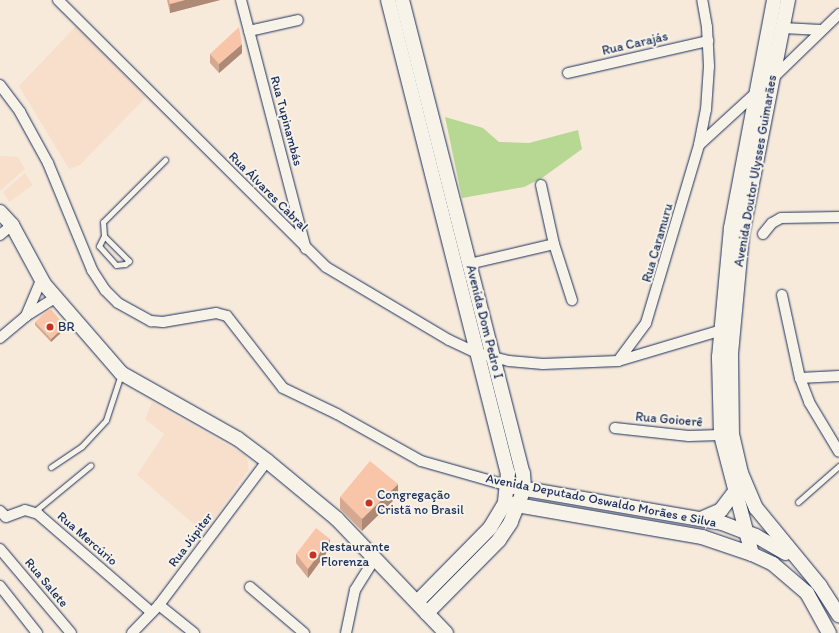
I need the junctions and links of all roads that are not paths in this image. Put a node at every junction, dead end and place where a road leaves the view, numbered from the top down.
1 (58, 0) edge
2 (241, 0) edge
3 (388, 0) edge
4 (402, 0) edge
5 (702, 0) edge
6 (774, 0) edge
7 (777, 0) edge
8 (788, 0) edge
9 (839, 14) edge
10 (298, 20) dead end
11 (783, 28) junction
12 (821, 30) junction
13 (249, 31) junction
14 (708, 41) junction
15 (412, 68) junction
16 (568, 73) dead end
17 (774, 76) junction
18 (758, 91) junction
19 (2, 92) edge
20 (699, 145) junction
21 (165, 160) dead end
22 (541, 185) dead end
23 (0, 212) edge
24 (839, 217) edge
25 (12, 225) junction
26 (763, 234) dead end
27 (0, 235) edge
28 (104, 236) junction
29 (554, 244) junction
30 (306, 249) junction
31 (469, 264) junction
32 (42, 278) junction
33 (782, 295) dead end
34 (55, 298) junction
35 (572, 300) dead end
36 (26, 316) junction
37 (722, 330) junction
38 (0, 338) edge
39 (477, 353) junction
40 (493, 358) junction
41 (618, 360) junction
42 (122, 373) junction
43 (839, 376) edge
44 (800, 378) junction
45 (615, 428) dead end
46 (721, 435) junction
47 (839, 452) edge
48 (267, 461) junction
49 (91, 465) dead end
50 (839, 466) edge
51 (51, 467) dead end
52 (509, 486) junction
53 (524, 489) junction
54 (734, 493) junction
55 (798, 502) dead end
56 (505, 503) junction
57 (519, 506) junction
58 (35, 511) junction
59 (2, 516) edge
60 (701, 519) junction
61 (747, 532) junction
62 (0, 549) edge
63 (752, 554) junction
64 (376, 558) junction
65 (800, 564) junction
66 (0, 586) edge
67 (250, 587) dead end
68 (417, 602) junction
69 (159, 605) junction
70 (151, 612) junction
71 (427, 613) junction
72 (839, 615) edge
73 (37, 633) edge
74 (71, 633) edge
75 (132, 633) edge
76 (194, 633) edge
77 (304, 633) edge
78 (346, 633) edge
79 (446, 633) edge
80 (829, 633) edge

1 - 30 street, Rua Álvares Cabral
2 - 13 street, Rua Tupinambás
3 - 15 main road, Avenida Dom Pedro I
4 - 15 main road, Avenida Dom Pedro I
5 - 14 street, Rua Caramuru
6 - 18 main road, Avenida Doutor Ulysses Guimarães
7 - 11 main road
8 - 11 main road, Avenida Doutor Ulysses Guimarães
9 - 12 street
10 - 13 street
11 - 12 street
11 - 17 main road, Avenida Doutor Ulysses Guimarães
12 - 17 street
13 - 30 street, Rua Tupinambás
14 - 16 street, Rua Carajás
14 - 20 street, Rua Caramuru
15 - 31 main road, Avenida Dom Pedro I
15 - 39 main road, Avenida Dom Pedro I
17 - 18 street
17 - 65 main road, Avenida Doutor Ulysses Guimarães
18 - 20 street
18 - 37 main road, Avenida Doutor Ulysses Guimarães
19 - 52 street, Avenida Deputado Oswaldo Morães e Silva
20 - 41 street, Rua Caramuru
21 - 28 lane
22 - 29 street
23 - 25 main road
24 - 26 street
25 - 27 street
25 - 32 main road
28 - 28 lane
29 - 31 street
29 - 35 street
30 - 39 street, Rua Álvares Cabral
31 - 40 main road, Avenida Dom Pedro I
32 - 34 main road
32 - 36 street
33 - 44 street
34 - 36 street
34 - 42 main road
36 - 38 street
37 - 41 street
37 - 46 main road, Avenida Doutor Ulysses Guimarães
39 - 40 street, Rua Álvares Cabral
39 - 52 main road, Avenida Dom Pedro I
40 - 41 street
40 - 53 main road, Avenida Dom Pedro I
42 - 48 main road
42 - 51 lane
43 - 44 street
44 - 47 street
45 - 46 street, Rua Goioerê
46 - 54 main road, Avenida Doutor Ulysses Guimarães
48 - 64 main road
48 - 69 street, Rua Júpiter
49 - 58 lane
50 - 55 lane
52 - 53 main road, Avenida Deputado Oswaldo Morães e Silva
52 - 56 main road, Avenida Dom Pedro I
53 - 57 main road, Avenida Dom Pedro I
53 - 60 main road, Avenida Deputado Oswaldo Morães e Silva
54 - 60 main road
54 - 61 main road, Avenida Doutor Ulysses Guimarães
56 - 57 main road, Avenida Deputado Oswaldo Morães e Silva
56 - 68 main road, Avenida Dom Pedro I
57 - 63 main road, Avenida Deputado Oswaldo Morães e Silva
57 - 71 main road, Avenida Dom Pedro I
58 - 59 street
58 - 70 street, Rua Mercúrio
60 - 61 main road, Avenida Deputado Oswaldo Morães e Silva
61 - 63 main road, Avenida Doutor Ulysses Guimarães
61 - 65 main road, Avenida Doutor Ulysses Guimarães
62 - 74 street, Rua Salete
63 - 80 main road
64 - 68 main road
64 - 78 street
65 - 72 main road, Avenida Doutor Ulysses Guimarães
66 - 73 street
67 - 77 street
68 - 71 main road
69 - 70 street, Rua Júpiter
69 - 76 street
70 - 75 street, Rua Júpiter
71 - 79 main road

